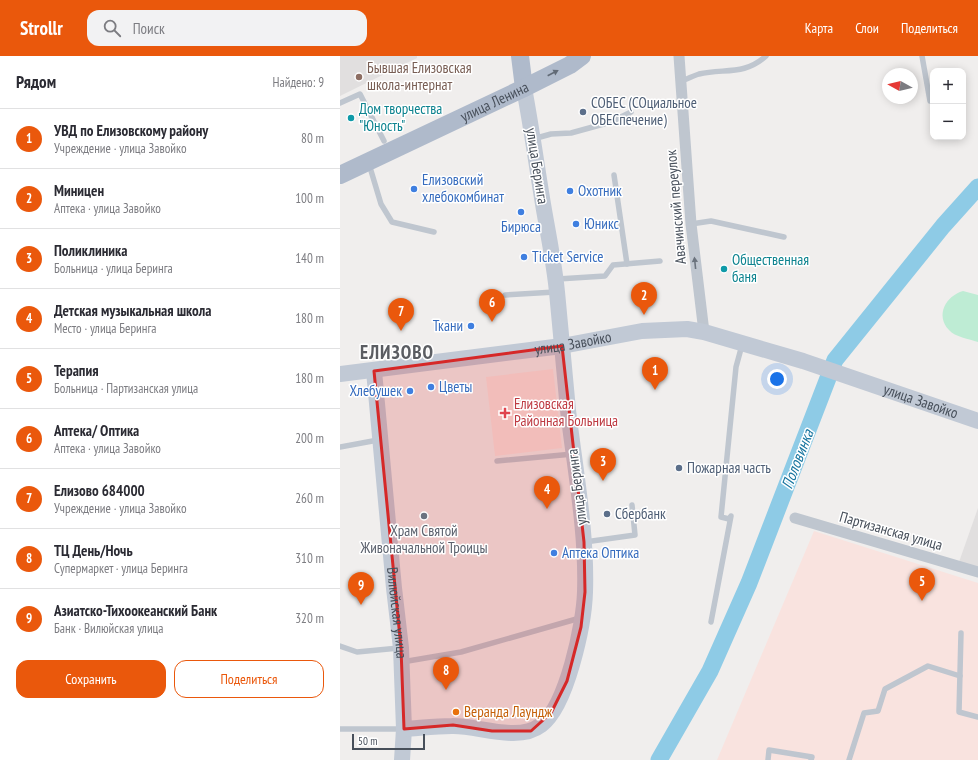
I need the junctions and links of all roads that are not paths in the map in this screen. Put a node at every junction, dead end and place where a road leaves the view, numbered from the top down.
1 (520, 56) edge
2 (582, 56) edge
3 (679, 56) edge
4 (766, 56) edge
5 (924, 58) edge
6 (682, 82) junction
7 (524, 88) junction
8 (930, 101) dead end
9 (340, 103) edge
10 (631, 112) dead end
11 (533, 139) junction
12 (384, 141) dead end
13 (368, 162) junction
14 (340, 175) edge
15 (614, 175) dead end
16 (691, 224) junction
17 (434, 232) dead end
18 (784, 237) dead end
19 (660, 261) dead end
20 (627, 264) junction
21 (556, 285) junction
22 (505, 295) dead end
23 (704, 332) junction
24 (742, 343) junction
25 (562, 346) junction
26 (374, 371) junction
27 (340, 374) edge
28 (978, 421) edge
29 (381, 440) junction
30 (340, 447) edge
31 (573, 454) junction
32 (497, 461) dead end
33 (632, 505) dead end
34 (795, 518) dead end
35 (584, 542) junction
36 (978, 572) edge
37 (583, 617) junction
38 (711, 622) dead end
39 (961, 633) dead end
40 (340, 646) edge
41 (402, 655) junction
42 (960, 676) junction
43 (978, 717) edge
44 (340, 729) edge
45 (404, 729) junction
46 (402, 760) edge
47 (768, 760) edge
48 (811, 760) edge
49 (849, 760) edge

1 - 7 main road, улица Беринга
7 -> 2 main road, улица Ленина
3 - 6 street, Авачинский переулок
4 - 6 lane
5 - 8 lane
6 - 16 street, Авачинский переулок
7 - 11 street, улица Беринга
7 - 13 main road, улица Ленина
9 - 12 lane
10 - 11 lane
11 - 21 street, улица Беринга
13 - 14 main road, улица Ленина
13 - 17 lane
15 - 20 lane
16 - 18 lane
23 -> 16 street, Авачинский переулок
19 - 20 lane
20 - 21 lane
21 - 22 lane
21 - 25 street, улица Беринга
23 - 24 street, улица Завойко
23 - 25 street, улица Завойко
24 - 28 street, улица Завойко
24 - 38 lane
25 - 26 street, улица Завойко
25 - 31 street, улица Беринга
26 - 27 street, улица Завойко
26 - 29 street, Вилюйская улица
29 - 30 lane
29 - 41 street, Вилюйская улица
31 - 32 lane
31 - 35 street, улица Беринга
33 - 35 lane
34 - 36 street, Партизанская улица
35 - 37 street, улица Беринга
37 - 41 lane
37 - 45 street, улица Беринга
39 - 42 lane
40 - 41 lane
41 - 45 street, Вилюйская улица
42 - 43 lane
42 - 49 lane
44 - 45 lane
45 - 46 street, Вилюйская улица
47 - 48 lane

